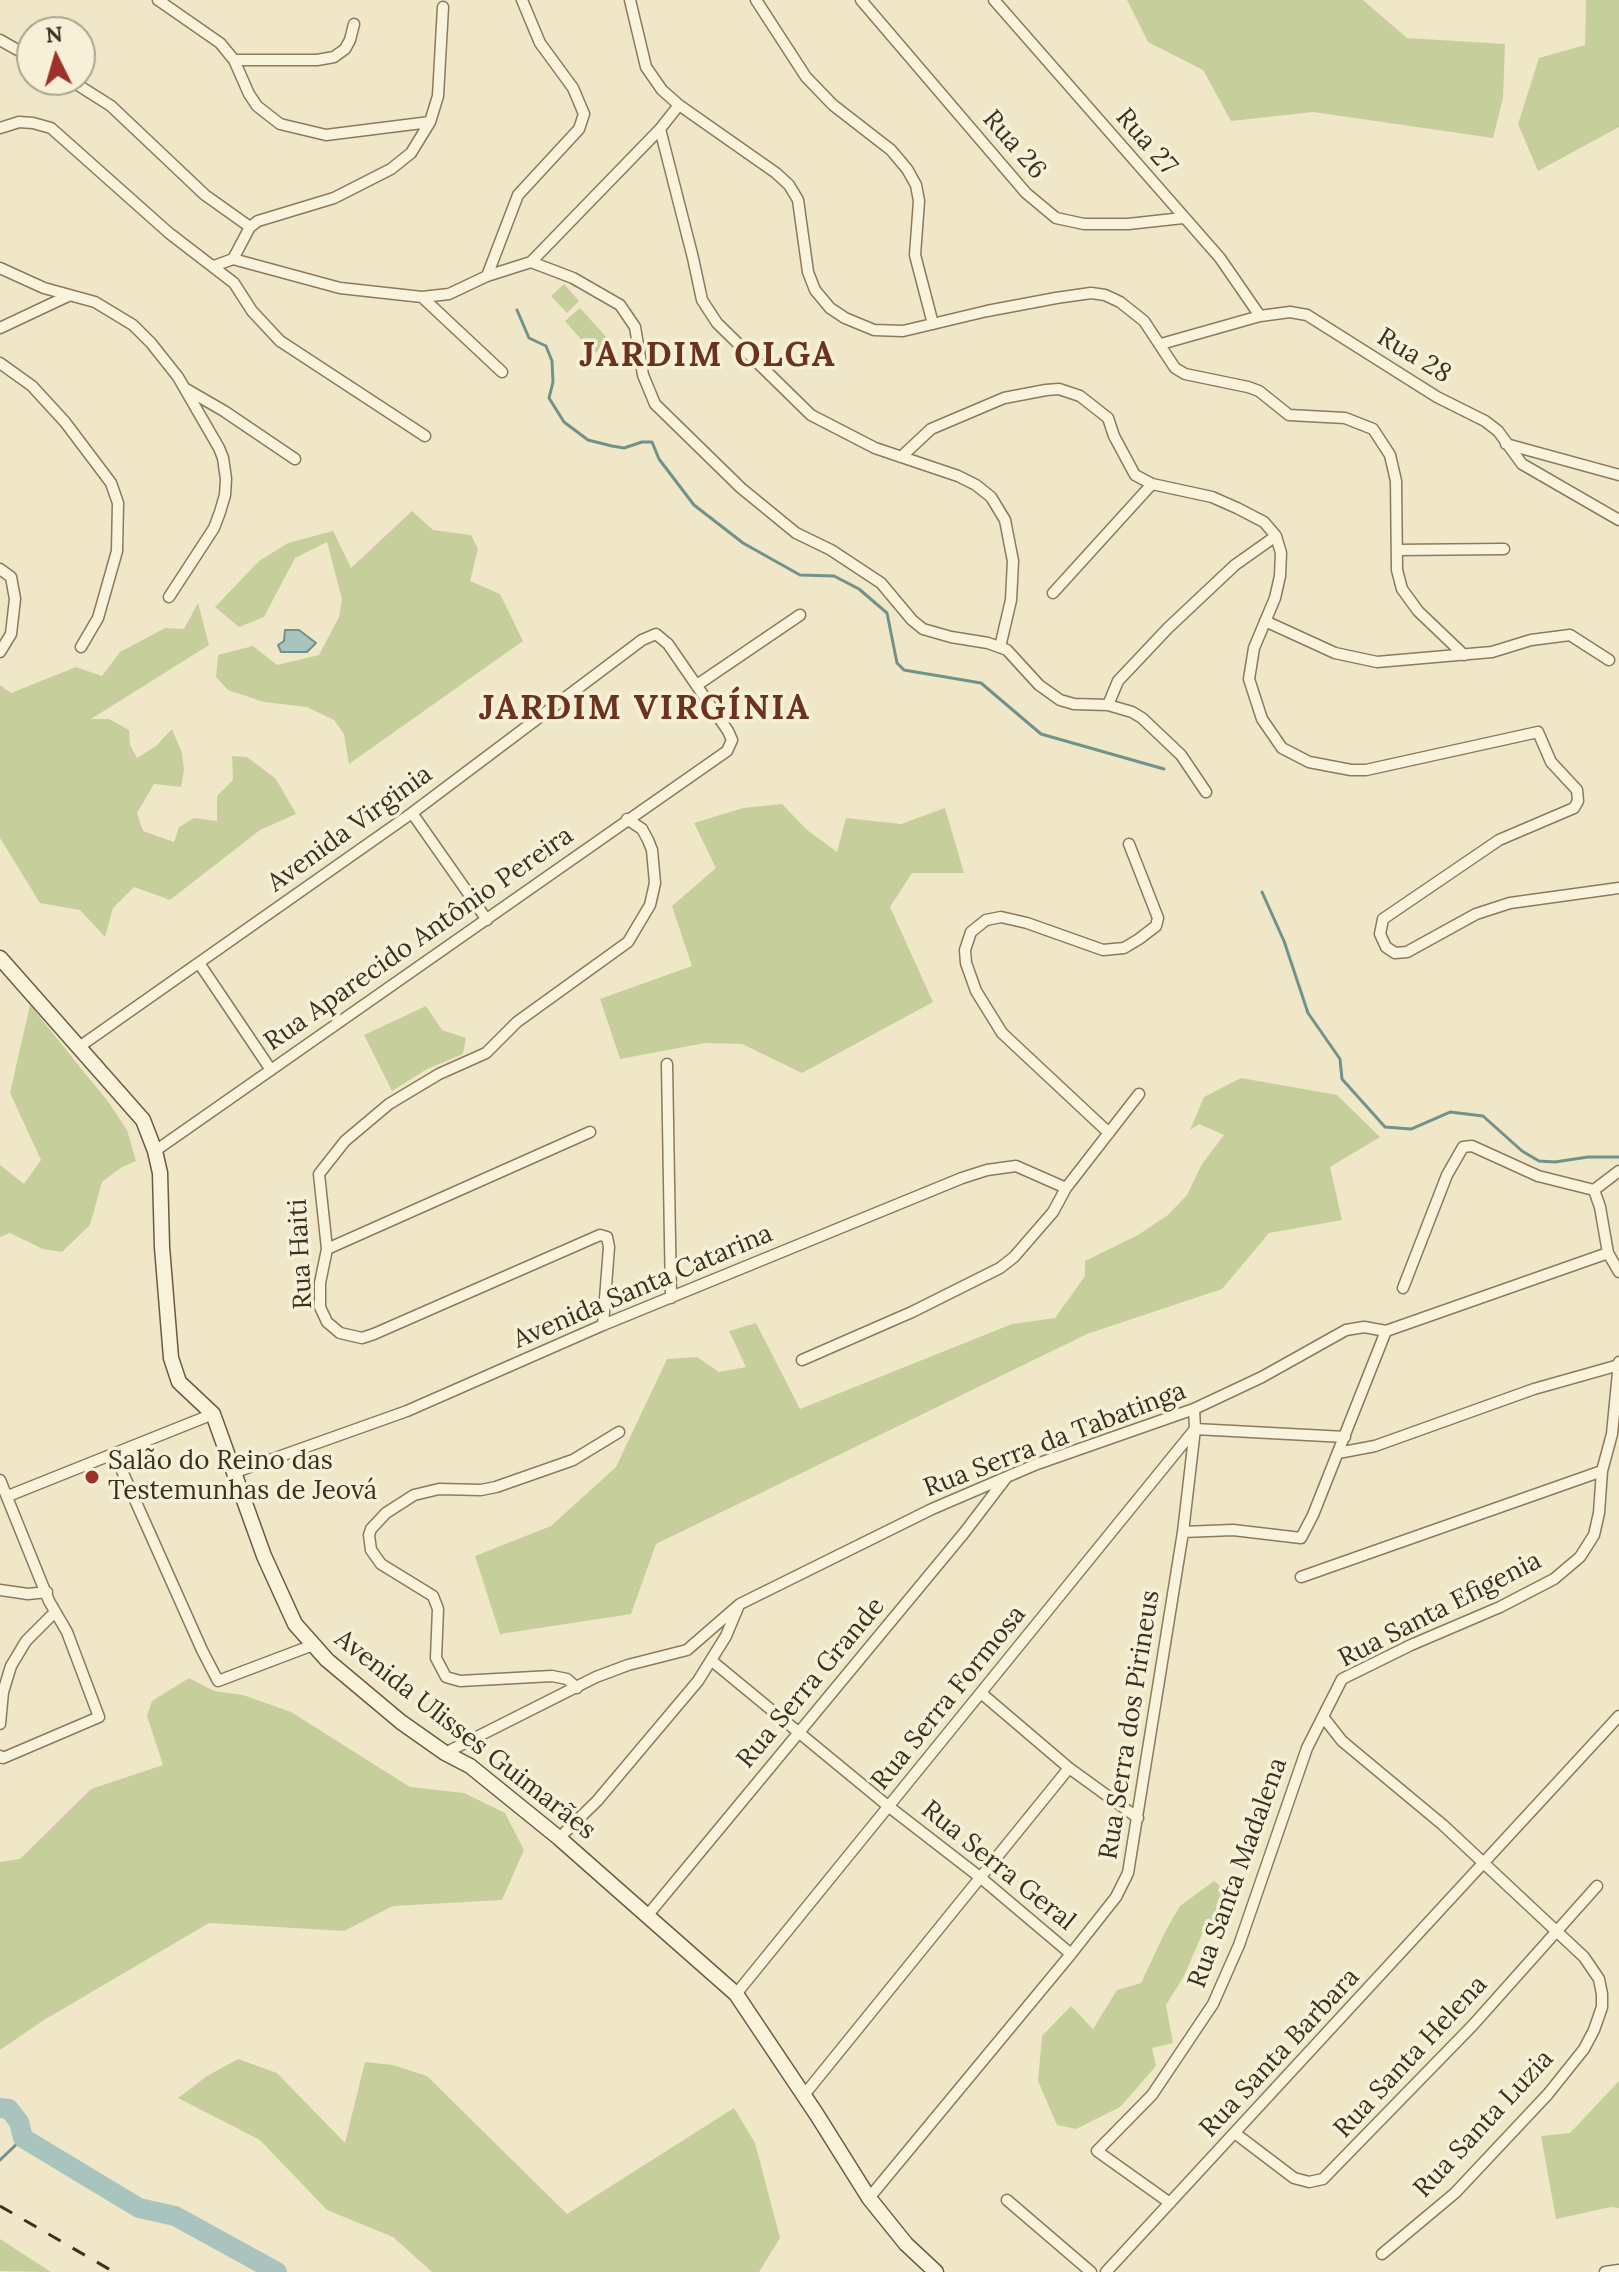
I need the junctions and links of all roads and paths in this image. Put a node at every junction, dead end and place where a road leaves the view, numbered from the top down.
1 (158, 0) edge
2 (522, 0) edge
3 (630, 0) edge
4 (756, 0) edge
5 (861, 0) edge
6 (994, 0) edge
7 (443, 7) dead end
8 (354, 24) dead end
9 (234, 60) junction
10 (95, 96) edge
11 (679, 105) junction
12 (430, 122) junction
13 (0, 128) edge
14 (660, 129) junction
15 (1183, 218) junction
16 (250, 227) junction
17 (233, 259) junction
18 (531, 262) junction
19 (214, 266) junction
20 (0, 268) edge
21 (487, 276) junction
22 (68, 296) junction
23 (422, 297) junction
24 (1260, 316) junction
25 (933, 324) junction
26 (0, 328) edge
27 (1161, 344) junction
28 (0, 363) edge
29 (502, 372) dead end
30 (186, 389) junction
31 (425, 436) dead end
32 (1506, 444) junction
33 (901, 457) junction
34 (295, 459) dead end
35 (1619, 475) edge
36 (1152, 484) junction
37 (1619, 520) edge
38 (1276, 536) junction
39 (1504, 549) dead end
40 (1397, 550) junction
41 (0, 569) edge
42 (1053, 593) dead end
43 (169, 597) dead end
44 (800, 615) dead end
45 (1265, 621) junction
46 (81, 647) dead end
47 (1000, 647) junction
48 (0, 652) edge
49 (1464, 655) junction
50 (1609, 660) dead end
51 (697, 685) junction
52 (1108, 705) junction
53 (1206, 792) dead end
54 (412, 813) junction
55 (627, 819) junction
56 (1129, 844) dead end
57 (1619, 888) edge
58 (487, 920) junction
59 (0, 958) edge
60 (199, 963) junction
61 (79, 1047) junction
62 (667, 1064) dead end
63 (271, 1070) junction
64 (1139, 1094) dead end
65 (590, 1132) dead end
66 (1109, 1133) junction
67 (155, 1151) junction
68 (1619, 1171) edge
69 (1066, 1188) junction
70 (1594, 1190) junction
71 (327, 1249) junction
72 (1608, 1253) junction
73 (1619, 1272) edge
74 (1403, 1288) dead end
75 (671, 1298) junction
76 (603, 1325) junction
77 (1386, 1331) junction
78 (802, 1360) dead end
79 (1619, 1364) edge
80 (1194, 1409) junction
81 (213, 1414) junction
82 (1195, 1429) junction
83 (619, 1432) dead end
84 (1345, 1437) junction
85 (114, 1453) junction
86 (1338, 1453) junction
87 (1602, 1471) junction
88 (236, 1472) junction
89 (1007, 1477) junction
90 (0, 1480) edge
91 (8, 1496) junction
92 (1183, 1532) junction
93 (1301, 1577) dead end
94 (0, 1590) edge
95 (47, 1592) junction
96 (740, 1604) junction
97 (55, 1612) junction
98 (313, 1645) junction
99 (712, 1661) junction
100 (577, 1688) junction
101 (981, 1693) junction
102 (1619, 1716) edge
103 (1324, 1718) junction
104 (0, 1724) edge
105 (800, 1732) junction
106 (445, 1753) junction
107 (0, 1756) edge
108 (1069, 1768) junction
109 (888, 1806) junction
110 (1138, 1818) junction
111 (559, 1838) junction
112 (1484, 1862) junction
113 (981, 1878) junction
114 (1597, 1886) dead end
115 (647, 1916) junction
116 (1558, 1931) junction
117 (1071, 1954) junction
118 (736, 1994) junction
119 (804, 2095) junction
120 (1236, 2134) junction
121 (869, 2198) junction
122 (1007, 2200) dead end
123 (1170, 2203) junction
124 (1382, 2254) dead end
125 (1619, 2270) edge
126 (936, 2272) edge
127 (1091, 2272) edge
128 (1106, 2272) edge
129 (1605, 2272) edge

1 - 9 street
2 - 21 street
3 - 11 street
4 - 25 street
5 - 15 street, Rua 26
6 - 15 street, Rua 27
7 - 12 street
8 - 9 street
9 - 12 street
10 - 16 street
11 - 14 street
11 - 25 street
12 - 16 street
13 - 19 street
14 - 18 street
14 - 33 street
15 - 24 street, Rua 27
16 - 17 street
17 - 19 street
17 - 23 street
18 - 21 street
18 - 47 street
19 - 31 street
20 - 22 street
21 - 23 street
22 - 26 street
22 - 30 street
23 - 29 street
24 - 27 street, Rua 28
24 - 32 street, Rua 28
25 - 27 street
27 - 40 street
28 - 46 street
30 - 34 street
30 - 43 street
32 - 35 street
32 - 37 street, Rua 28
33 - 36 street
33 - 47 street
36 - 38 street
36 - 42 street
38 - 45 street
38 - 52 street
39 - 40 street
40 - 49 street
41 - 48 street
44 - 51 street
45 - 49 street
45 - 57 street
47 - 52 street
49 - 50 street
51 - 54 street, Avenida Virginia
51 - 55 street, Rua Aparecido Antônio Pereira
52 - 53 street
54 - 58 street
54 - 60 street, Avenida Virginia
55 - 58 street, Rua Aparecido Antônio Pereira
55 - 71 street, Rua Haiti
56 - 66 street
58 - 63 street, Rua Aparecido Antônio Pereira
59 - 61 main road, Avenida Ulisses Guimarães
60 - 61 street, Avenida Virginia
60 - 63 street
61 - 67 main road, Avenida Ulisses Guimarães
62 - 75 street
63 - 67 street, Rua Aparecido Antônio Pereira
64 - 66 street
65 - 71 street
66 - 69 street
67 - 81 main road, Avenida Ulisses Guimarães
68 - 70 street
69 - 75 street, Avenida Santa Catarina
69 - 78 street
70 - 72 street
70 - 74 street
71 - 76 street, Rua Haiti
72 - 73 street
72 - 77 street
75 - 76 street, Avenida Santa Catarina
76 - 88 street, Avenida Santa Catarina
77 - 80 street, Rua Serra da Tabatinga
77 - 84 street
79 - 86 street
79 - 87 street, Rua Santa Efigenia
80 - 82 street, Rua Serra dos Pirineus
80 - 89 street, Rua Serra da Tabatinga
81 - 85 street
81 - 88 main road, Avenida Ulisses Guimarães
82 - 84 street
82 - 92 street, Rua Serra dos Pirineus
82 - 101 street, Rua Serra Formosa
83 - 100 street
84 - 86 street
85 - 91 street
85 - 98 street
86 - 92 street
87 - 93 street
87 - 103 street, Rua Santa Efigenia
88 - 98 main road, Avenida Ulisses Guimarães
89 - 96 street, Rua Serra da Tabatinga
89 - 105 street, Rua Serra Grande
90 - 91 street
91 - 95 street
92 - 110 street, Rua Serra dos Pirineus
94 - 95 street
95 - 97 street
96 - 99 street
96 - 100 street, Rua Serra da Tabatinga
97 - 104 street
97 - 107 street
98 - 106 main road, Avenida Ulisses Guimarães
99 - 105 street, Rua Serra Geral
99 - 111 street
100 - 106 street, Rua Serra da Tabatinga
101 - 108 street
101 - 109 street, Rua Serra Formosa
102 - 112 street, Rua Santa Barbara
103 - 112 street, Rua Santa Luzia
103 - 123 street, Rua Santa Madalena
105 - 109 street, Rua Serra Geral
105 - 115 street, Rua Serra Grande
106 - 111 main road, Avenida Ulisses Guimarães
108 - 110 street
108 - 113 street
109 - 113 street, Rua Serra Geral
109 - 118 street, Rua Serra Formosa
110 - 117 street, Rua Serra dos Pirineus
111 - 115 main road, Avenida Ulisses Guimarães
112 - 116 street, Rua Santa Luzia
112 - 120 street, Rua Santa Barbara
113 - 117 street, Rua Serra Geral
113 - 119 street
114 - 116 street, Rua Santa Helena
115 - 118 main road, Avenida Ulisses Guimarães
116 - 120 street, Rua Santa Helena
116 - 124 street, Rua Santa Luzia
117 - 121 street, Rua Serra dos Pirineus
118 - 119 main road, Avenida Ulisses Guimarães
119 - 121 main road, Avenida Ulisses Guimarães
120 - 123 street, Rua Santa Barbara
121 - 126 main road, Avenida Ulisses Guimarães
122 - 127 street
123 - 128 street, Rua Santa Barbara
125 - 129 street

